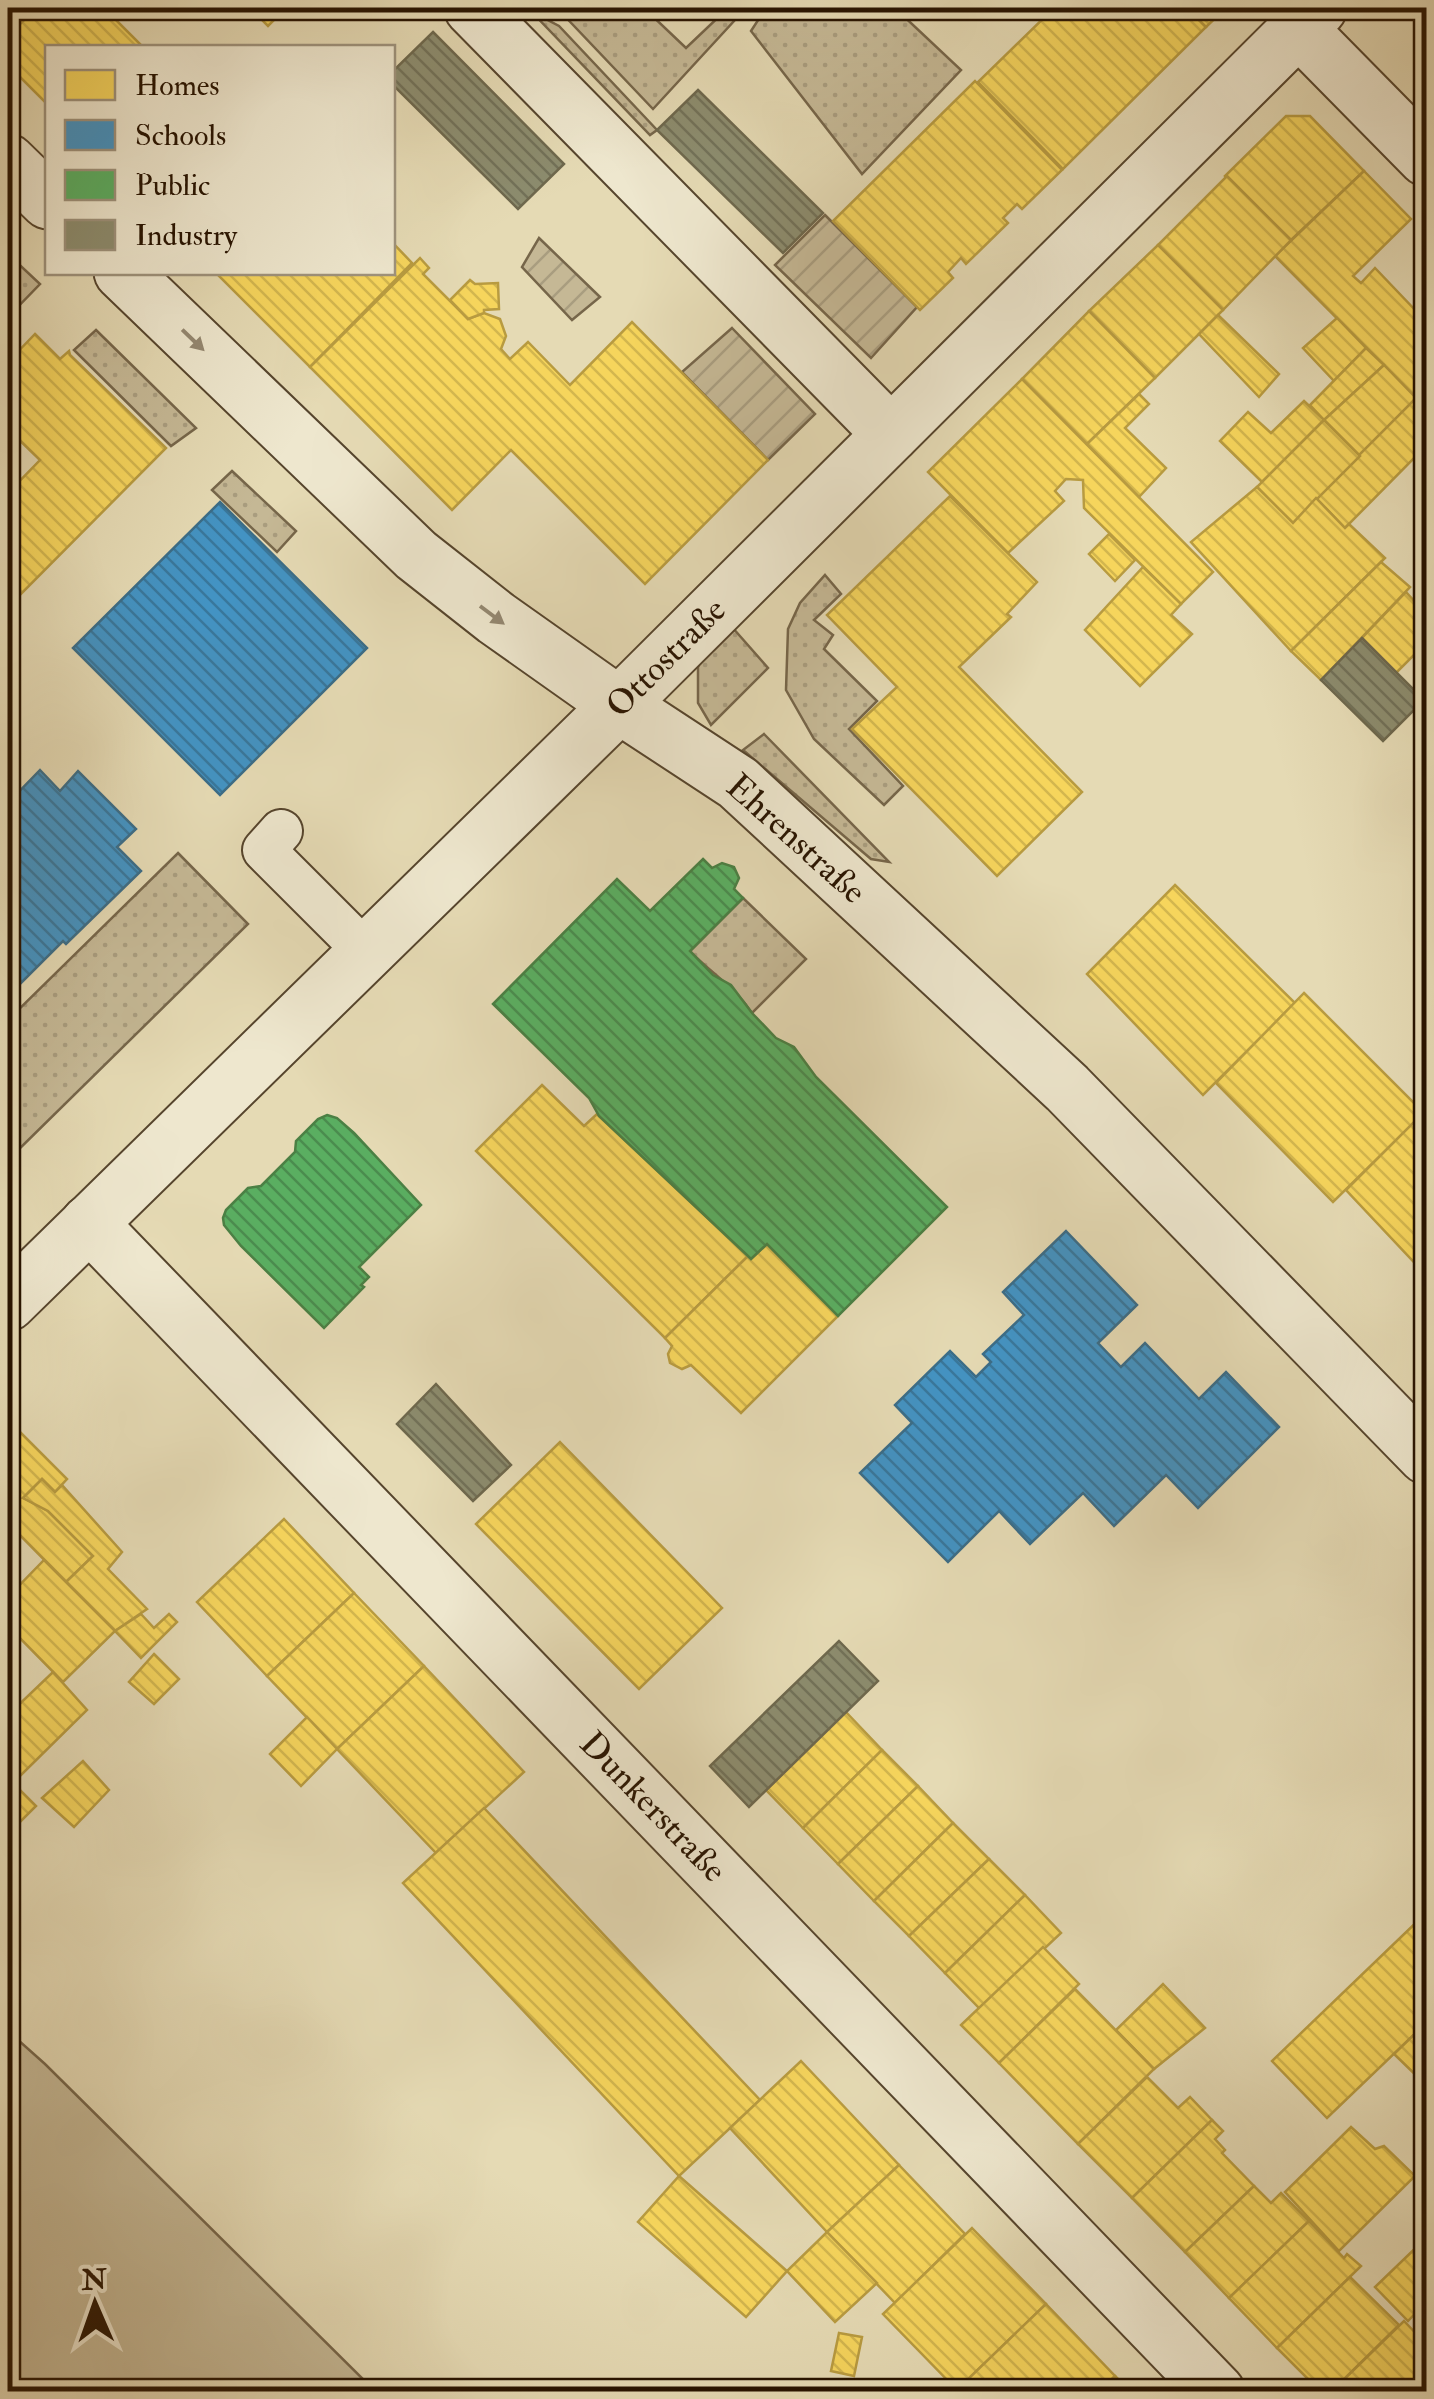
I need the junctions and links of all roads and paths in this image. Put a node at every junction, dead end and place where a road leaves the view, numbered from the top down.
1 (472, 8) edge
2 (1309, 18) edge
3 (1426, 158) edge
4 (8, 162) edge
5 (45, 197) edge
6 (125, 275) edge
7 (891, 434) junction
8 (619, 706) junction
9 (281, 832) dead end
10 (366, 952) junction
11 (88, 1223) junction
12 (8, 1303) edge
13 (1426, 1456) edge
14 (1217, 2392) edge

1 - 7 street
2 - 3 street
2 - 7 street, Ottostraße
4 - 5 street
6 -> 8 street, Ehrenstraße
7 - 8 street, Ottostraße
8 - 10 street, Ottostraße
8 - 13 street, Ehrenstraße
9 - 10 street
10 - 11 street, Ottostraße
11 - 12 street, Ottostraße
11 - 14 street, Dunkerstraße

